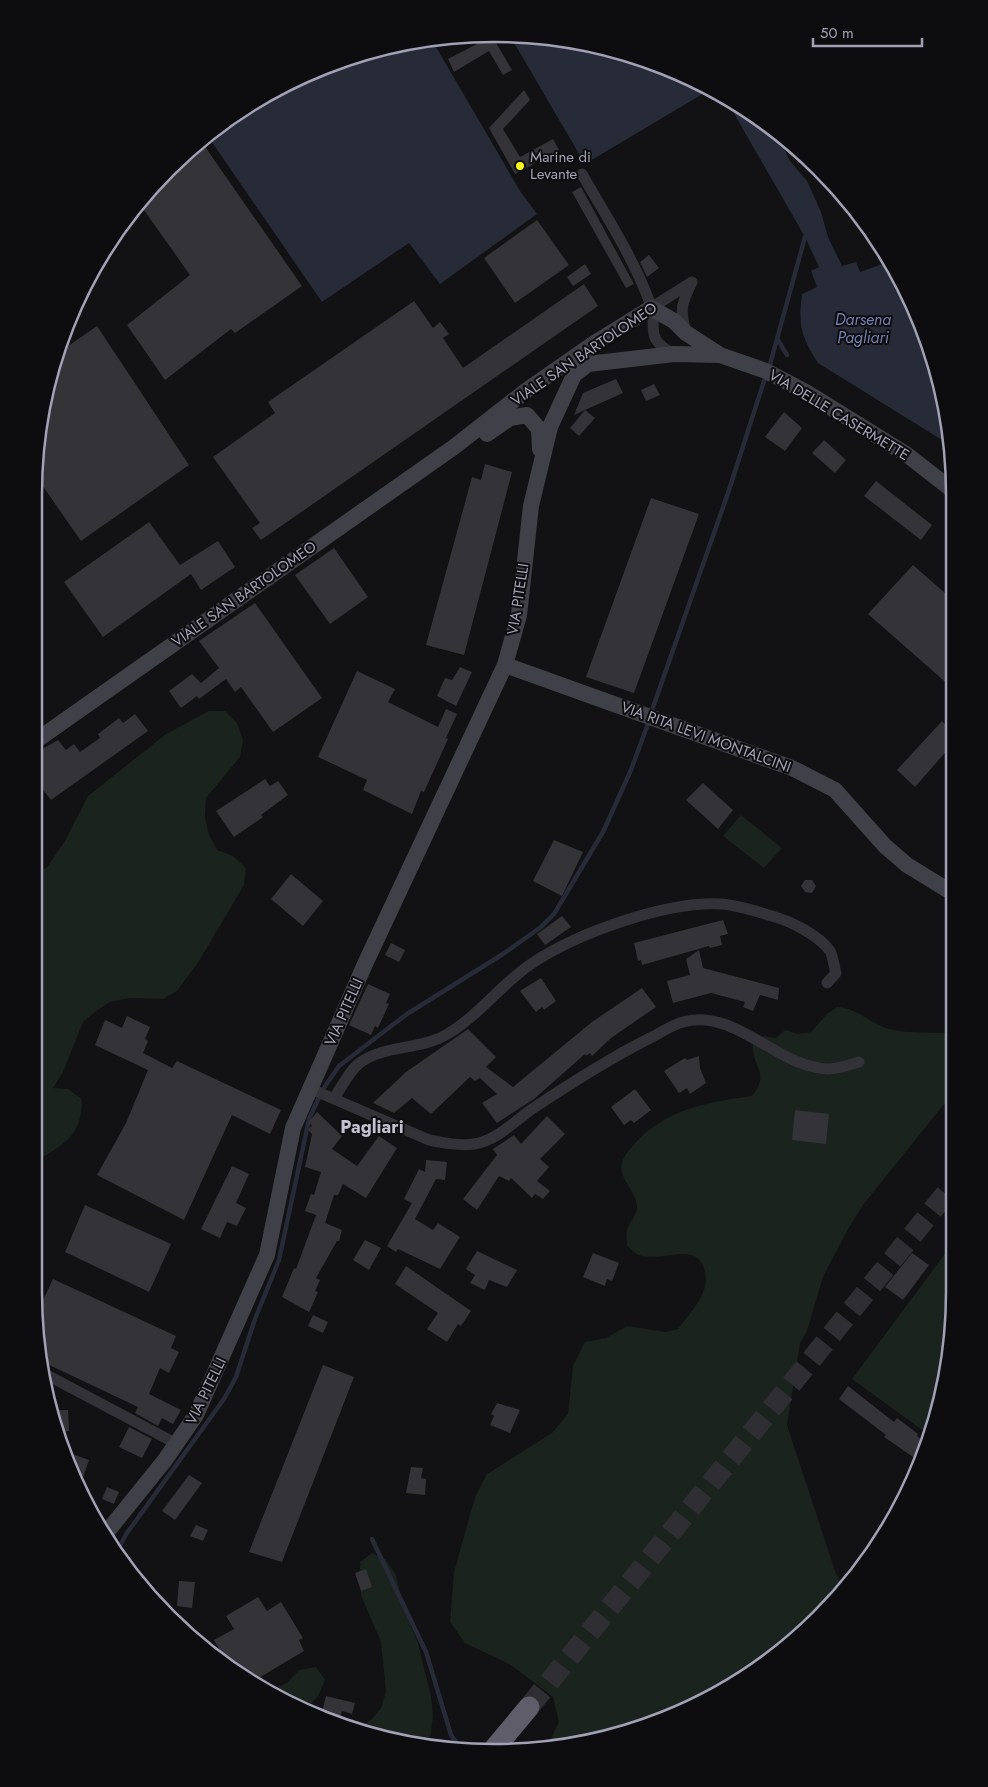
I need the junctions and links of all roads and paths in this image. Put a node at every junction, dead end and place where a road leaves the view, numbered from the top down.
1 (582, 174) dead end
2 (651, 308) junction
3 (686, 333) junction
4 (674, 354) junction
5 (720, 355) junction
6 (574, 375) joint
7 (510, 418) joint
8 (454, 447) junction
9 (540, 473) junction
10 (946, 486) edge
11 (505, 664) junction
12 (42, 736) edge
13 (946, 889) edge
14 (827, 983) dead end
15 (859, 1062) dead end
16 (311, 1089) junction
17 (332, 1098) junction
18 (50, 1377) edge
19 (177, 1444) junction
20 (109, 1529) edge
21 (529, 1707) tunnel mouth
22 (498, 1744) edge

1 - 2 street
2 - 3 main road
2 - 3 street, VIALE SAN BARTOLOMEO
2 - 4 street
2 - 8 main road, VIALE SAN BARTOLOMEO
3 - 5 main road
4 - 5 main road
4 - 6 main road, VIALE SAN BARTOLOMEO
5 - 10 main road, VIA DELLE CASERMETTE
6 - 9 main road, VIA PITELLI
7 - 8 main road, VIALE SAN BARTOLOMEO
7 - 9 main road, VIA PITELLI
8 - 12 main road, VIALE SAN BARTOLOMEO
9 - 11 main road, VIA PITELLI
11 - 13 main road, VIA RITA LEVI MONTALCINI
11 - 16 main road, VIA PITELLI
14 - 17 street
15 - 17 street
16 - 17 street
16 - 19 main road, VIA PITELLI
18 - 19 street
19 - 20 main road, VIA PITELLI
21 - 22 highway

